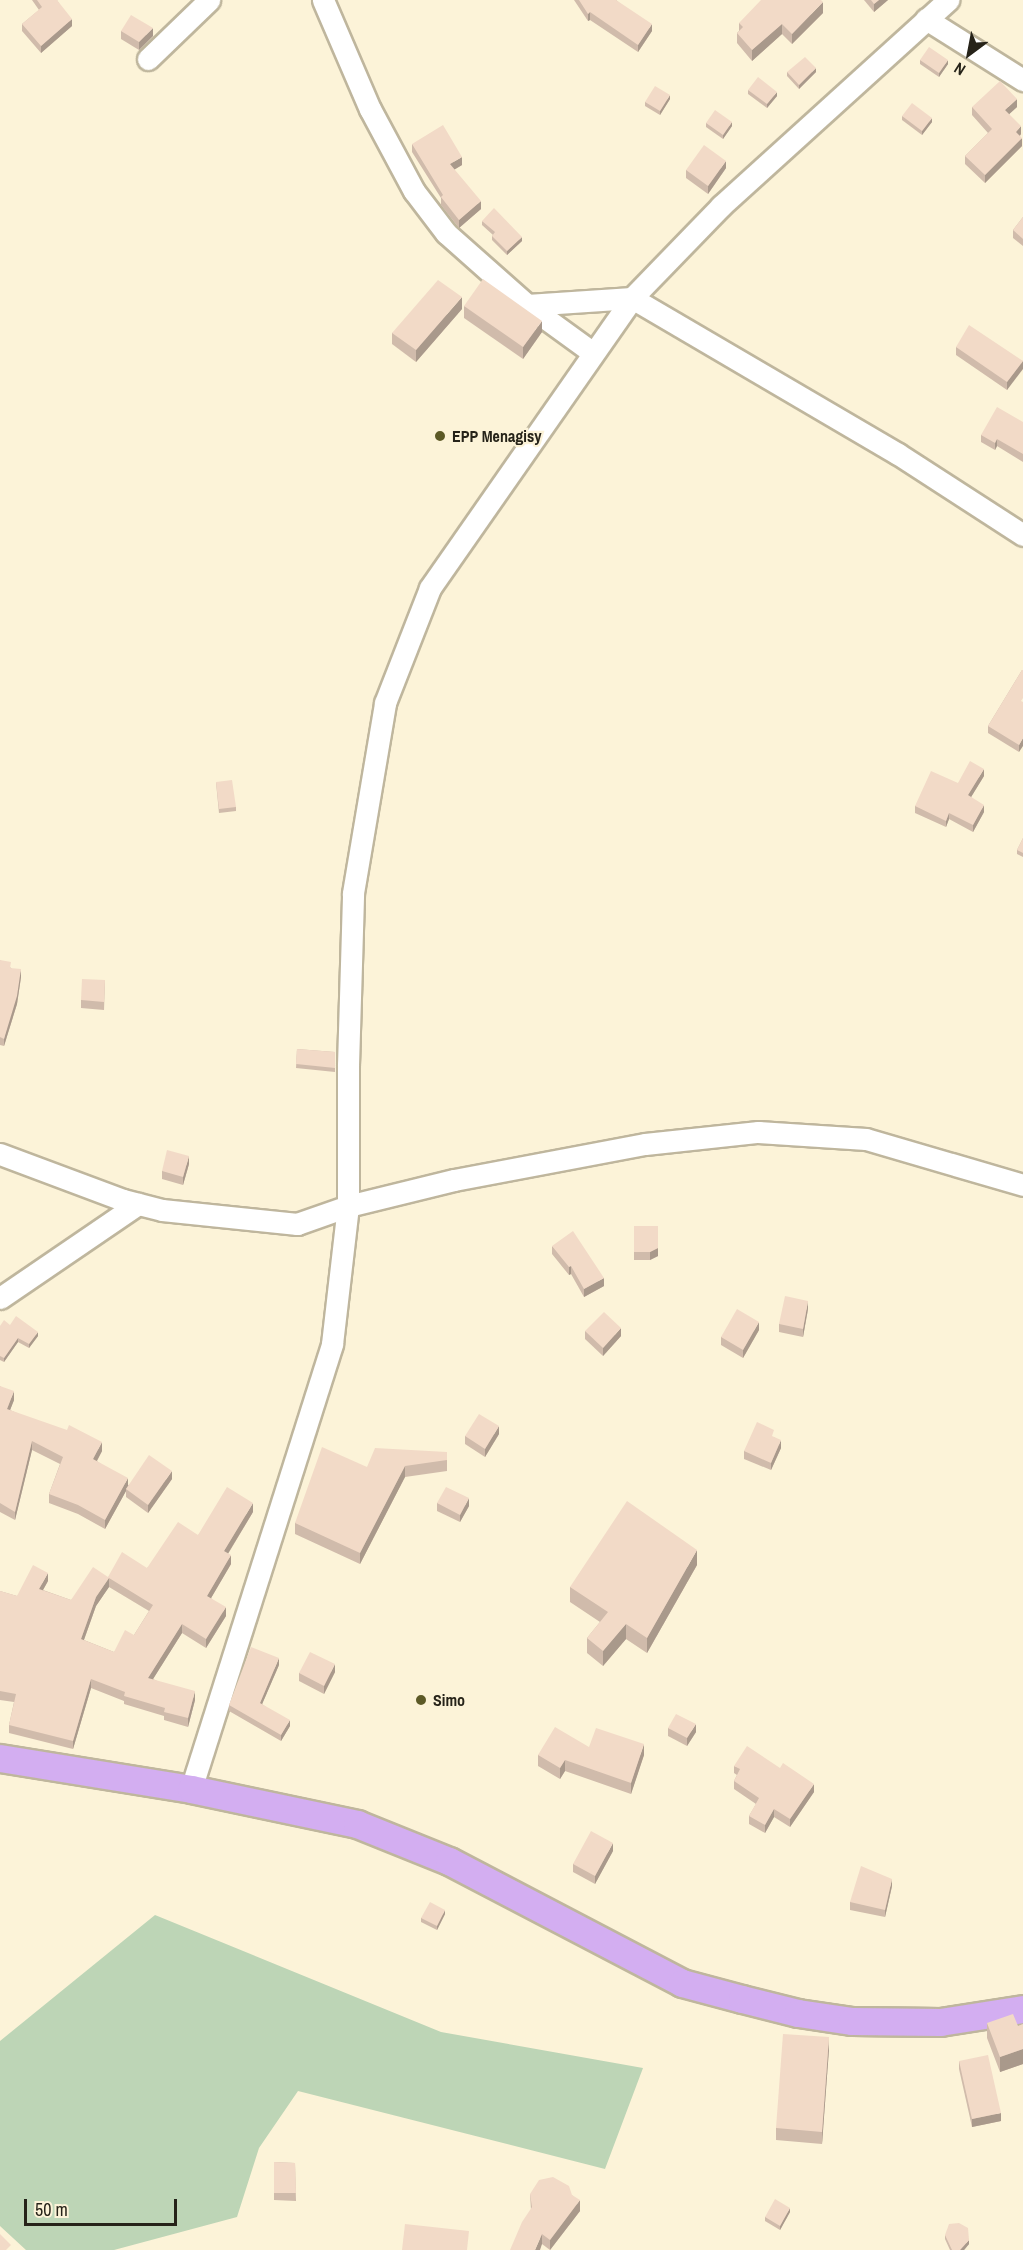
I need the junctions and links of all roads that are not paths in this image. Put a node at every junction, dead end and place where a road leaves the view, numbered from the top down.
1 (209, 0) edge
2 (323, 0) edge
3 (948, 0) edge
4 (926, 19) junction
5 (148, 59) dead end
6 (1023, 81) edge
7 (632, 298) junction
8 (527, 305) junction
9 (592, 352) junction
10 (1023, 535) edge
11 (0, 1154) edge
12 (1023, 1185) edge
13 (138, 1203) junction
14 (348, 1206) junction
15 (0, 1298) edge
16 (0, 1758) edge
17 (191, 1789) junction
18 (1023, 2009) edge

1 - 5 street
2 - 8 street
3 - 4 street
4 - 6 street
4 - 7 street
7 - 8 street
7 - 9 street
7 - 10 street
8 - 9 street
9 - 14 street
11 - 13 street
12 - 14 street
13 - 14 street
13 - 15 street
14 - 17 street
16 - 17 main road
17 - 18 main road

